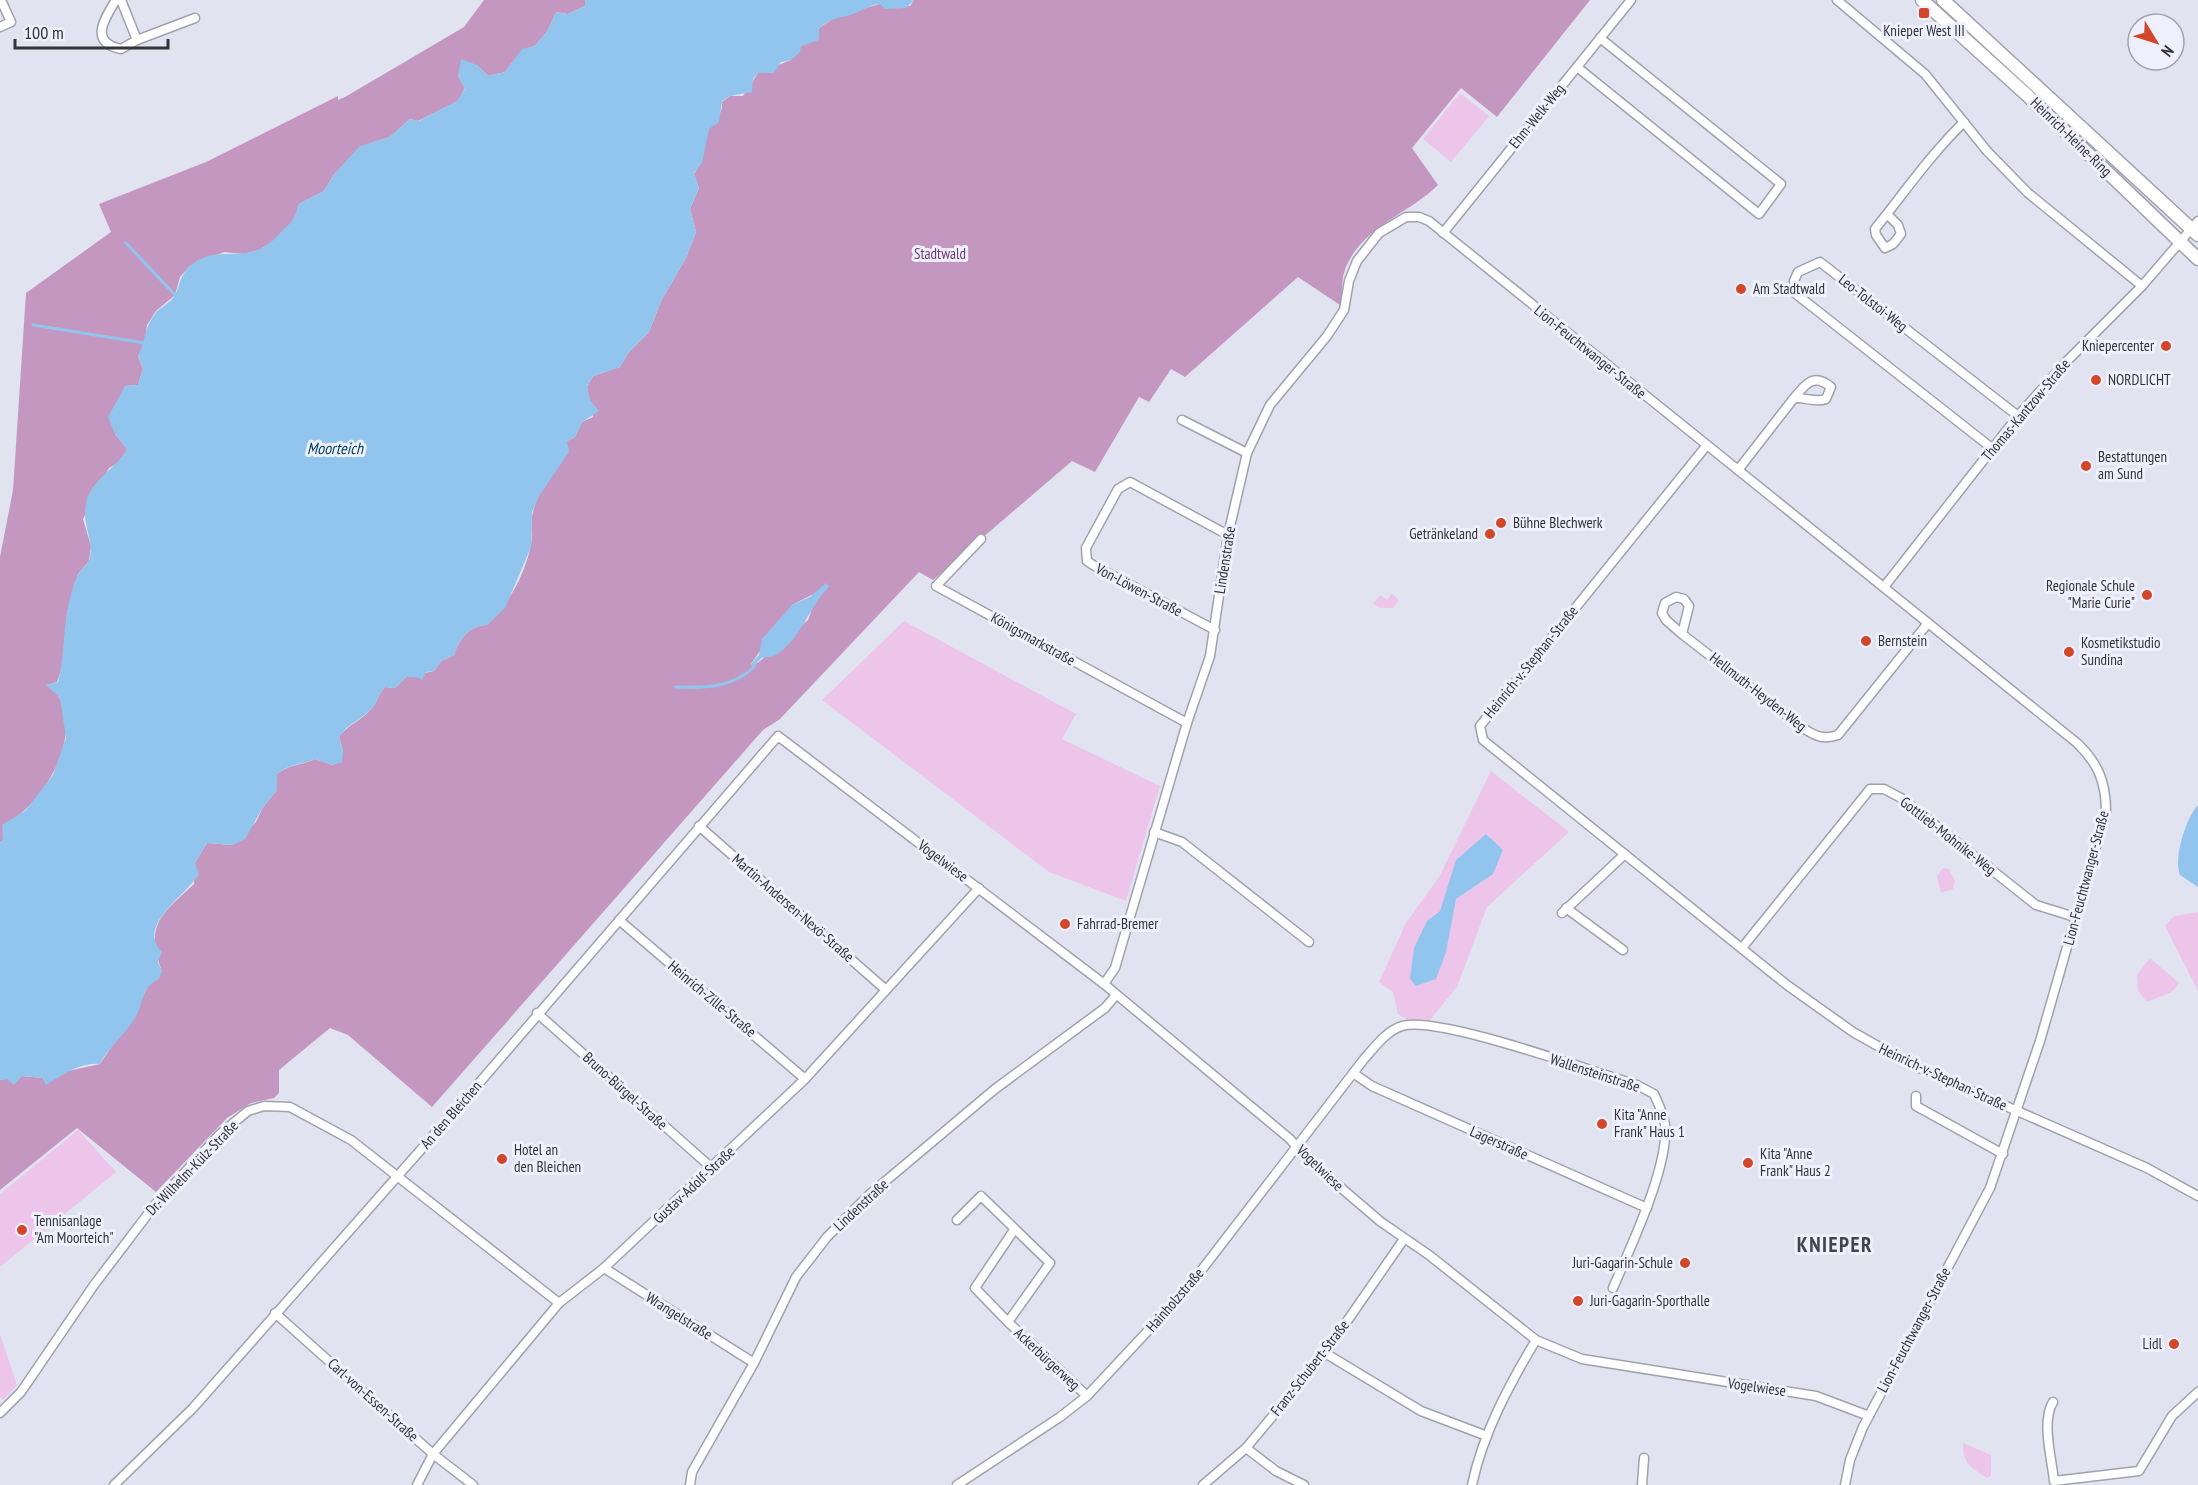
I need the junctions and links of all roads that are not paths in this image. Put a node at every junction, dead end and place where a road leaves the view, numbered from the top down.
1 (116, 0) edge
2 (121, 0) edge
3 (1631, 0) edge
4 (1837, 0) edge
5 (1922, 0) edge
6 (1, 2) edge
7 (1950, 2) edge
8 (195, 18) dead end
9 (1941, 18) junction
10 (0, 27) edge
11 (1600, 38) junction
12 (137, 40) junction
13 (1577, 67) junction
14 (1964, 122) junction
15 (1887, 214) dead end
16 (2196, 228) edge
17 (1443, 233) junction
18 (2180, 242) junction
19 (2198, 258) edge
20 (2142, 286) junction
21 (1794, 398) dead end
22 (2018, 416) junction
23 (1182, 420) dead end
24 (1707, 445) junction
25 (1993, 449) junction
26 (1247, 453) junction
27 (1738, 470) junction
28 (1228, 535) junction
29 (981, 539) dead end
30 (1884, 587) junction
31 (1928, 623) junction
32 (1215, 630) junction
33 (1683, 634) dead end
34 (1187, 723) junction
35 (778, 736) joint
36 (699, 826) junction
37 (1154, 832) junction
38 (1625, 854) junction
39 (979, 888) junction
40 (2075, 917) junction
41 (619, 920) junction
42 (1309, 942) dead end
43 (1742, 948) junction
44 (1623, 950) dead end
45 (1104, 984) junction
46 (886, 990) junction
47 (1116, 995) junction
48 (537, 1013) junction
49 (1353, 1073) junction
50 (805, 1079) junction
51 (1916, 1096) dead end
52 (2018, 1112) junction
53 (1297, 1146) junction
54 (2003, 1154) junction
55 (713, 1169) junction
56 (396, 1177) junction
57 (2198, 1196) edge
58 (1647, 1208) junction
59 (957, 1220) dead end
60 (1014, 1230) junction
61 (1404, 1239) junction
62 (604, 1268) junction
63 (1612, 1288) dead end
64 (559, 1303) junction
65 (275, 1313) junction
66 (1008, 1322) junction
67 (1536, 1341) junction
68 (1325, 1353) junction
69 (754, 1363) junction
70 (2198, 1392) edge
71 (1087, 1396) junction
72 (2053, 1402) dead end
73 (2, 1407) edge
74 (1869, 1416) junction
75 (1487, 1436) junction
76 (1246, 1448) junction
77 (433, 1454) junction
78 (1644, 1458) dead end
79 (114, 1485) edge
80 (417, 1485) edge
81 (473, 1485) edge
82 (690, 1485) edge
83 (957, 1485) edge
84 (1203, 1485) edge
85 (1304, 1485) edge
86 (1472, 1485) edge
87 (1642, 1485) edge
88 (1845, 1485) edge

1 - 12 street
2 - 12 street
3 - 11 street, Ehm-Welk-Weg
4 - 14 street
5 - 9 main road, Heinrich-Heine-Ring
6 - 10 street
7 - 9 street, Heinrich-Heine-Ring
7 - 16 main road, Heinrich-Heine-Ring
8 - 12 street
9 - 18 main road, Heinrich-Heine-Ring
11 - 13 street, Ehm-Welk-Weg
11 - 13 street
13 - 17 street, Ehm-Welk-Weg
14 - 15 street
14 - 20 street
16 - 18 street, Thomas-Kantzow-Straße
17 - 24 street, Lion-Feuchtwanger-Straße
17 - 26 street, Lindenstraße
18 - 19 main road, Heinrich-Heine-Ring
18 - 20 street, Thomas-Kantzow-Straße
20 - 22 street, Thomas-Kantzow-Straße
21 - 27 street
22 - 25 street, Thomas-Kantzow-Straße
22 - 25 street, Leo-Tolstoi-Weg
23 - 26 street
24 - 27 street, Lion-Feuchtwanger-Straße
24 - 38 street, Heinrich-v.-Stephan-Straße
25 - 30 street, Thomas-Kantzow-Straße
26 - 28 street, Lindenstraße
27 - 30 street, Lion-Feuchtwanger-Straße
28 - 32 street, Lindenstraße
28 - 32 street, Von-Löwen-Straße
29 - 34 street, Königsmarkstraße
30 - 31 street, Lion-Feuchtwanger-Straße
31 - 33 street, Hellmuth-Heyden-Weg
31 - 40 street, Lion-Feuchtwanger-Straße
32 - 34 street, Lindenstraße
34 - 37 street, Lindenstraße
35 - 36 street, An den Bleichen
35 - 39 street, Vogelwiese
36 - 41 street, An den Bleichen
36 - 46 street, Martin-Andersen-Nexö-Straße
37 - 42 street
37 - 45 street, Lindenstraße
38 - 43 street, Heinrich-v.-Stephan-Straße
38 - 44 street
39 - 45 street, Vogelwiese
39 - 46 street, Gustav-Adolf-Straße
40 - 43 street, Gottlieb-Mohnike-Weg
40 - 52 street, Lion-Feuchtwanger-Straße
41 - 48 street, An den Bleichen
41 - 50 street, Heinrich-Zille-Straße
43 - 52 street, Heinrich-v.-Stephan-Straße
45 - 47 street, Vogelwiese
46 - 50 street, Gustav-Adolf-Straße
47 - 53 street, Vogelwiese
47 - 69 street, Lindenstraße
48 - 55 street, Bruno-Bürgel-Straße
48 - 56 street, An den Bleichen
49 - 53 street, Hainholzstraße
49 - 58 street, Lagerstraße
49 - 58 street, Wallensteinstraße
50 - 55 street, Gustav-Adolf-Straße
51 - 54 street
52 - 54 street, Lion-Feuchtwanger-Straße
52 - 57 street, Heinrich-v.-Stephan-Straße
53 - 61 street, Vogelwiese
53 - 71 street, Hainholzstraße
54 - 74 street, Lion-Feuchtwanger-Straße
55 - 62 street, Gustav-Adolf-Straße
56 - 64 street, Dr.-Wilhelm-Külz-Straße
56 - 65 street, An den Bleichen
56 - 73 street, Dr.-Wilhelm-Külz-Straße
58 - 63 street, Wallensteinstraße
59 - 60 street, Ackerbürgerweg
60 - 66 street, Ackerbürgerweg
60 - 66 street, Ackerbürgerweg
61 - 67 street, Vogelwiese
61 - 68 street, Franz-Schubert-Straße
62 - 64 street, Gustav-Adolf-Straße
62 - 69 street, Wrangelstraße
64 - 77 street, Gustav-Adolf-Straße
65 - 77 street, Carl-von-Essen-Straße
65 - 79 street, An den Bleichen
66 - 71 street, Ackerbürgerweg
67 - 74 street, Vogelwiese
67 - 75 street
68 - 75 street
68 - 76 street, Franz-Schubert-Straße
69 - 82 street, Lindenstraße
70 - 72 street
71 - 83 street, Hainholzstraße
74 - 88 street
75 - 86 street
76 - 84 street, Franz-Schubert-Straße
76 - 85 street
77 - 80 street, Gustav-Adolf-Straße
77 - 81 street, Carl-von-Essen-Straße
78 - 87 street

